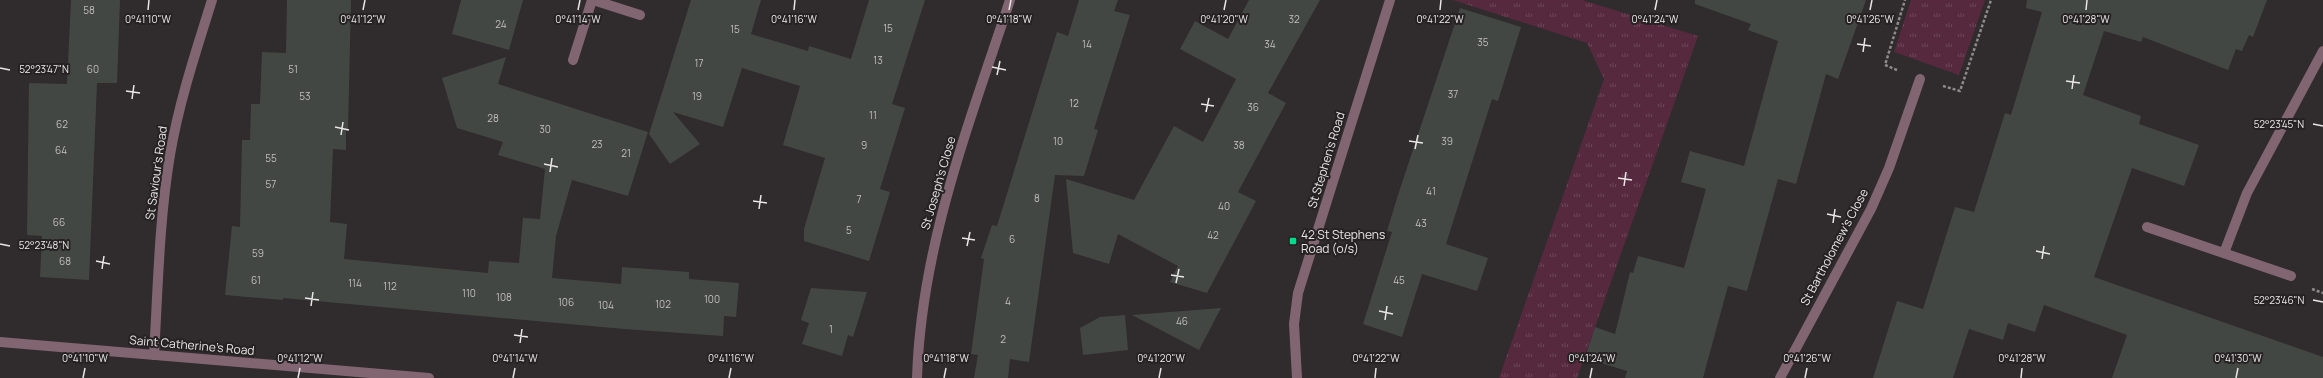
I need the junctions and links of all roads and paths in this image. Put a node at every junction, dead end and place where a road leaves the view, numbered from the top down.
1 (212, 0) edge
2 (592, 0) edge
3 (1010, 0) edge
4 (1390, 0) edge
5 (1906, 0) edge
6 (1991, 0) edge
7 (640, 15) dead end
8 (2323, 51) edge
9 (573, 60) dead end
10 (1920, 79) junction
11 (2147, 227) dead end
12 (2224, 253) junction
13 (2291, 276) dead end
14 (0, 342) edge
15 (154, 355) junction
16 (429, 378) edge
17 (917, 378) edge
18 (1297, 378) edge
19 (1780, 378) edge

1 - 15 street, St Saviour's Road
2 - 7 street
2 - 9 street
3 - 17 street, St Joseph's Close
4 - 18 street, St Stephen's Road
5 - 10 path
6 - 10 path
8 - 12 street
10 - 19 street, St Bartholomew's Close
11 - 12 street
12 - 13 street
14 - 15 street, Saint Catherine's Road
15 - 16 street, Saint Catherine's Road

